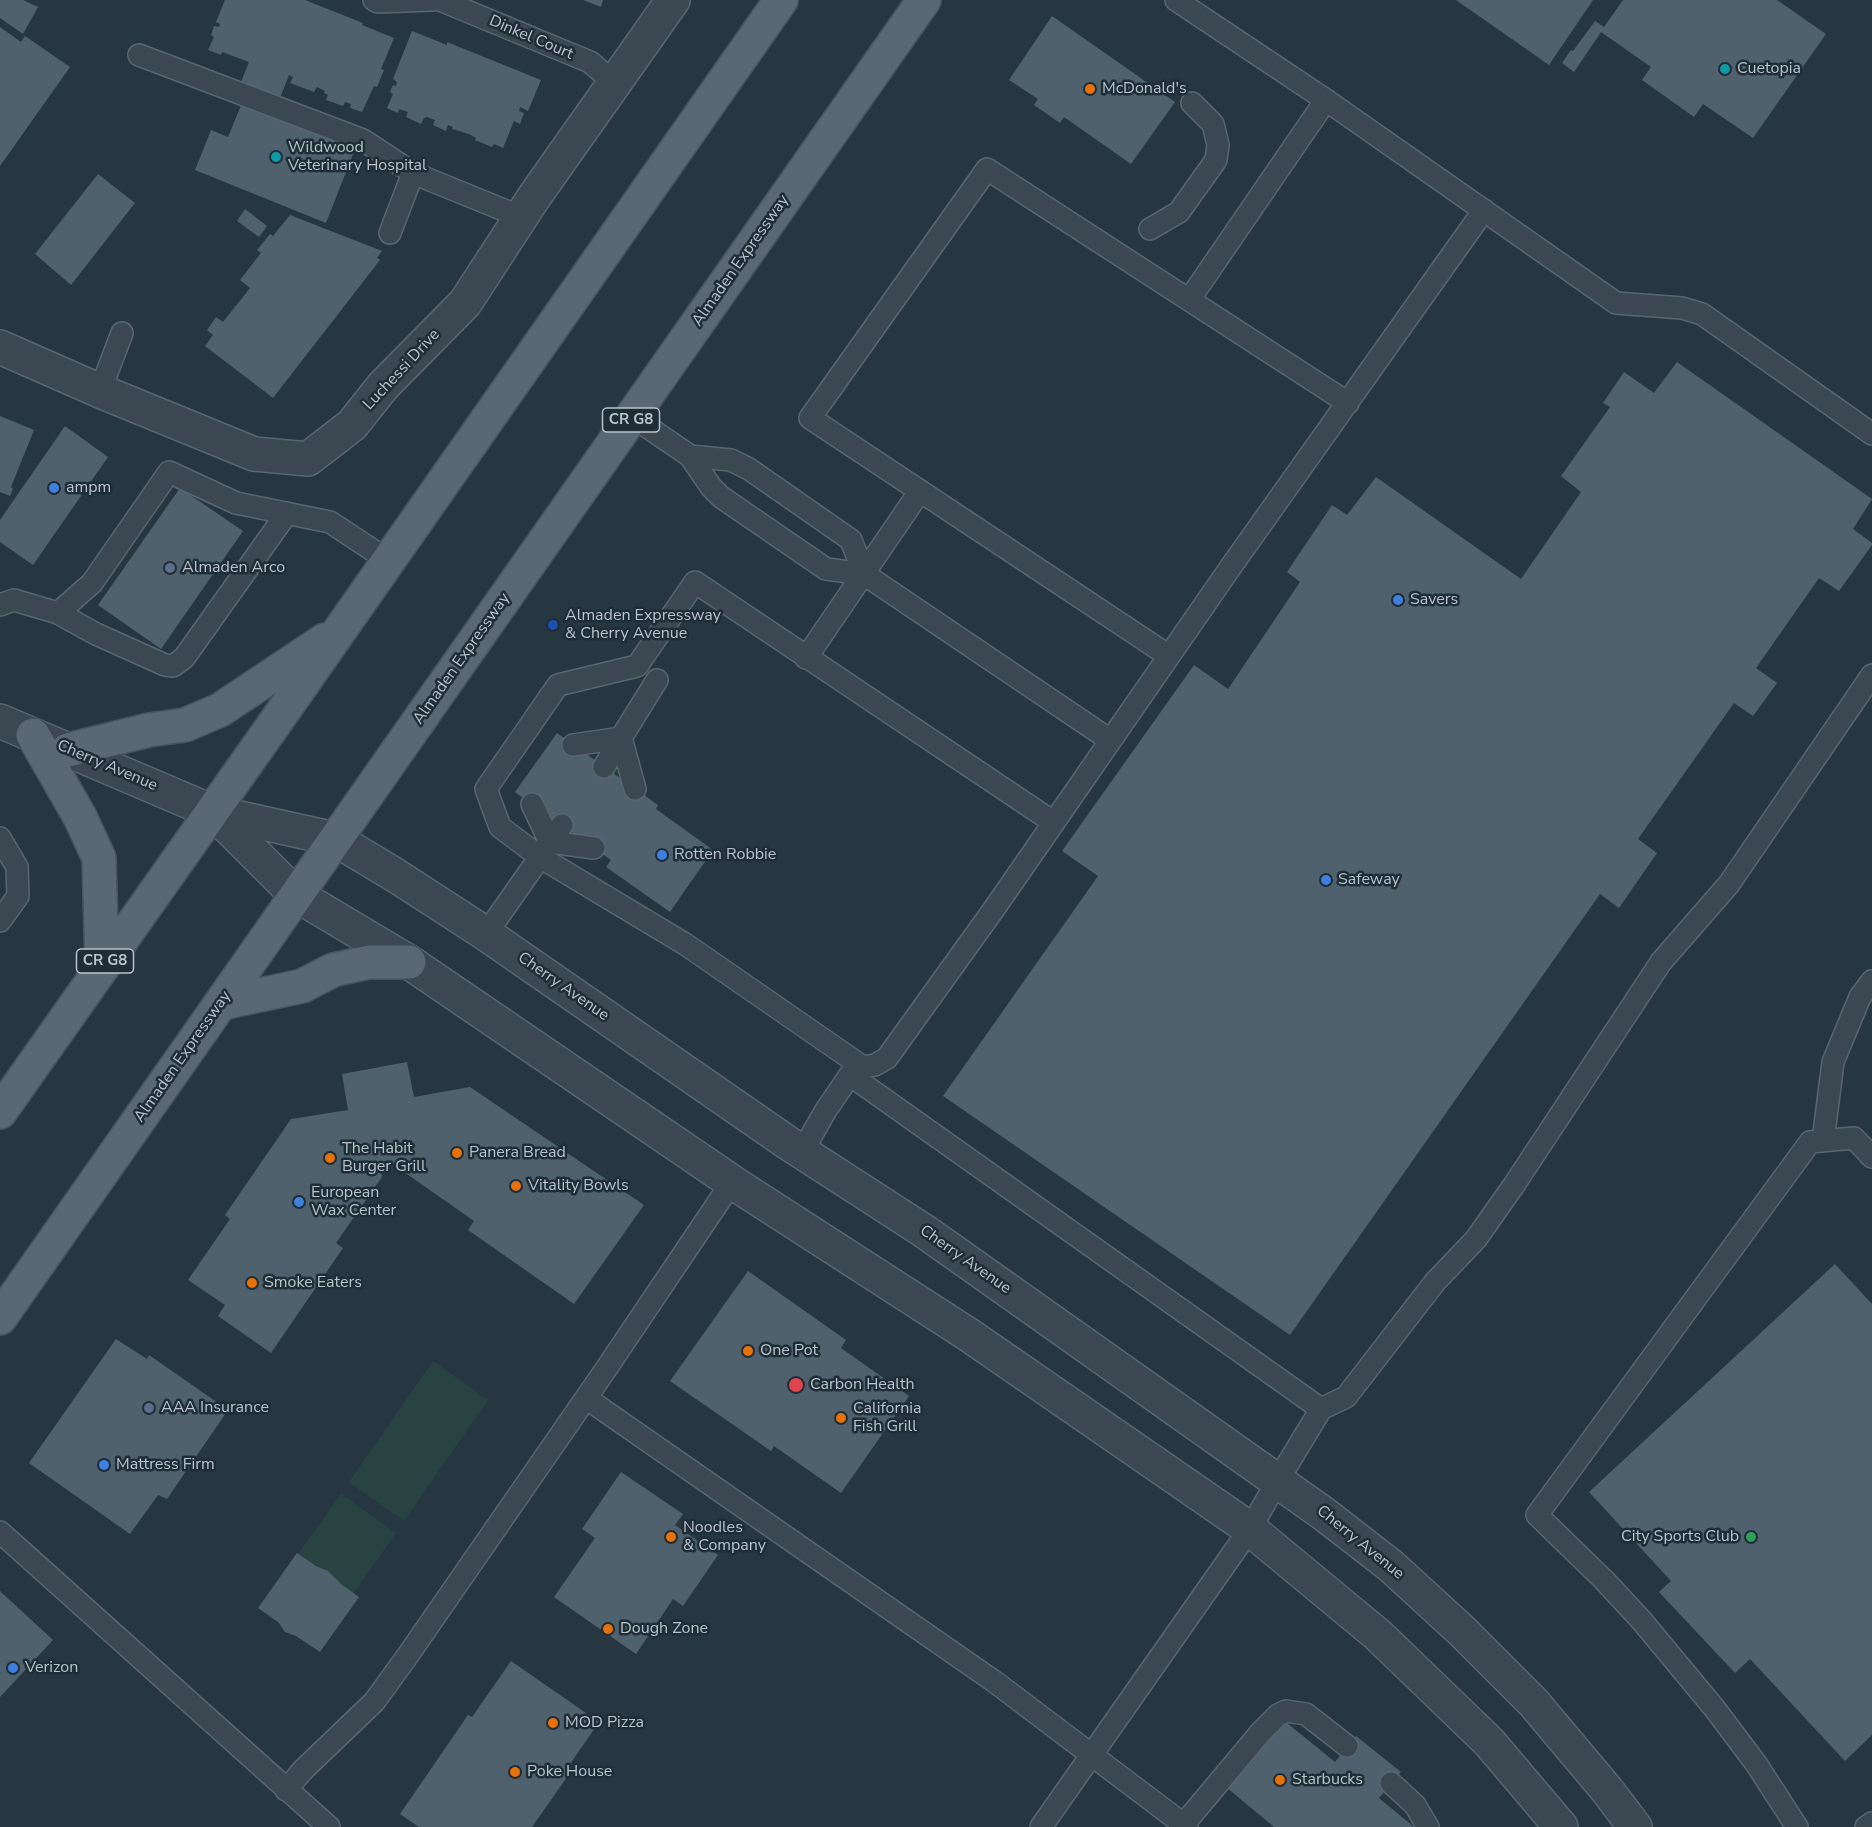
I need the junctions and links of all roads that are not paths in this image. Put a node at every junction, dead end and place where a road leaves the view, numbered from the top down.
1 (374, 0) edge
2 (432, 0) edge
3 (440, 0) edge
4 (673, 0) edge
5 (781, 0) edge
6 (924, 0) edge
7 (1176, 0) edge
8 (139, 55) dead end
9 (616, 84) junction
10 (1326, 100) junction
11 (1191, 103) dead end
12 (413, 173) junction
13 (1484, 210) junction
14 (521, 217) junction
15 (1150, 229) dead end
16 (390, 233) dead end
17 (1190, 300) junction
18 (122, 333) dead end
19 (0, 347) edge
20 (100, 391) junction
21 (1348, 403) junction
22 (633, 417) junction
23 (1872, 434) edge
24 (690, 456) junction
25 (920, 491) junction
26 (287, 513) junction
27 (389, 561) junction
28 (864, 574) junction
29 (0, 605) edge
30 (58, 613) junction
31 (339, 631) junction
32 (1169, 656) junction
33 (806, 658) junction
34 (1872, 675) edge
35 (657, 680) dead end
36 (0, 721) edge
37 (33, 735) junction
38 (621, 738) junction
39 (1110, 740) junction
40 (573, 745) dead end
41 (68, 750) junction
42 (604, 767) dead end
43 (635, 789) dead end
44 (532, 804) dead end
45 (213, 812) junction
46 (1053, 822) junction
47 (0, 838) edge
48 (335, 840) junction
49 (551, 842) junction
50 (594, 848) dead end
51 (296, 894) junction
52 (0, 921) edge
53 (486, 934) junction
54 (409, 963) junction
55 (102, 966) junction
56 (1872, 981) edge
57 (222, 1003) junction
58 (856, 1071) junction
59 (2, 1106) edge
60 (1823, 1141) junction
61 (802, 1152) junction
62 (1872, 1157) edge
63 (732, 1182) junction
64 (0, 1318) edge
65 (586, 1398) junction
66 (1322, 1409) junction
67 (1278, 1480) junction
68 (1250, 1529) junction
69 (0, 1532) edge
70 (1347, 1746) dead end
71 (1091, 1753) junction
72 (1391, 1783) dead end
73 (286, 1790) junction
74 (1872, 1823) edge
75 (1185, 1826) edge
76 (329, 1827) edge
77 (1041, 1827) edge
78 (1428, 1827) edge
79 (1561, 1827) edge
80 (1635, 1827) edge
81 (1797, 1827) edge
82 (1866, 1827) edge

1 - 2 lane
3 - 9 lane, Dinkel Court
4 - 9 street, Luchessi Drive
5 - 27 main road, CR G8
6 - 22 main road, Almaden Expressway / CR G8
7 - 10 lane
8 - 12 lane
9 - 14 street, Luchessi Drive
10 - 13 lane
10 - 17 lane
11 - 15 lane
12 - 14 lane
12 - 16 lane
13 - 21 lane
13 - 23 lane
14 - 20 street, Luchessi Drive
17 - 21 lane
17 - 25 lane
18 - 20 lane
19 - 20 street, Luchessi Drive
21 - 32 lane
22 - 24 lane
22 - 48 main road, Almaden Expressway / CR G8
24 - 28 lane
24 - 28 lane
25 - 28 lane
25 - 32 lane
26 - 27 lane
26 - 30 lane
26 - 30 lane
27 - 31 main road, CR G8
28 - 33 lane
28 - 39 lane
29 - 30 lane
31 - 41 main road
31 - 45 main road, CR G8
32 - 39 lane
33 - 46 lane
33 - 49 lane
34 - 66 lane
35 - 38 lane
36 - 37 street, Cherry Avenue
37 - 41 street, Cherry Avenue
37 - 55 main road
38 - 40 lane
38 - 42 lane
38 - 43 lane
39 - 46 lane
41 - 45 street, Cherry Avenue
44 - 49 lane
45 - 48 street, Cherry Avenue
45 - 51 street, Cherry Avenue
45 - 55 main road, CR G8
46 - 58 lane
47 - 52 lane
48 - 51 main road, Almaden Expressway / CR G8
48 - 53 street, Cherry Avenue
49 - 50 lane
49 - 53 lane
49 - 58 lane
51 - 54 street, Cherry Avenue
51 - 57 main road, Almaden Expressway / CR G8
53 - 61 street, Cherry Avenue
54 - 57 main road
54 - 63 street, Cherry Avenue
55 - 59 main road, CR G8
56 - 60 lane
57 - 64 main road, Almaden Expressway / CR G8
58 - 61 lane
58 - 66 lane
60 - 62 lane
60 - 81 lane
61 - 67 street, Cherry Avenue
63 - 65 lane
63 - 68 street, Cherry Avenue
65 - 71 lane
65 - 73 lane
66 - 67 lane
67 - 68 lane
67 - 80 street, Cherry Avenue
68 - 71 lane
68 - 79 street, Cherry Avenue
69 - 73 lane
70 - 75 lane
71 - 75 lane
71 - 77 lane
72 - 78 lane
73 - 76 lane
74 - 82 lane

